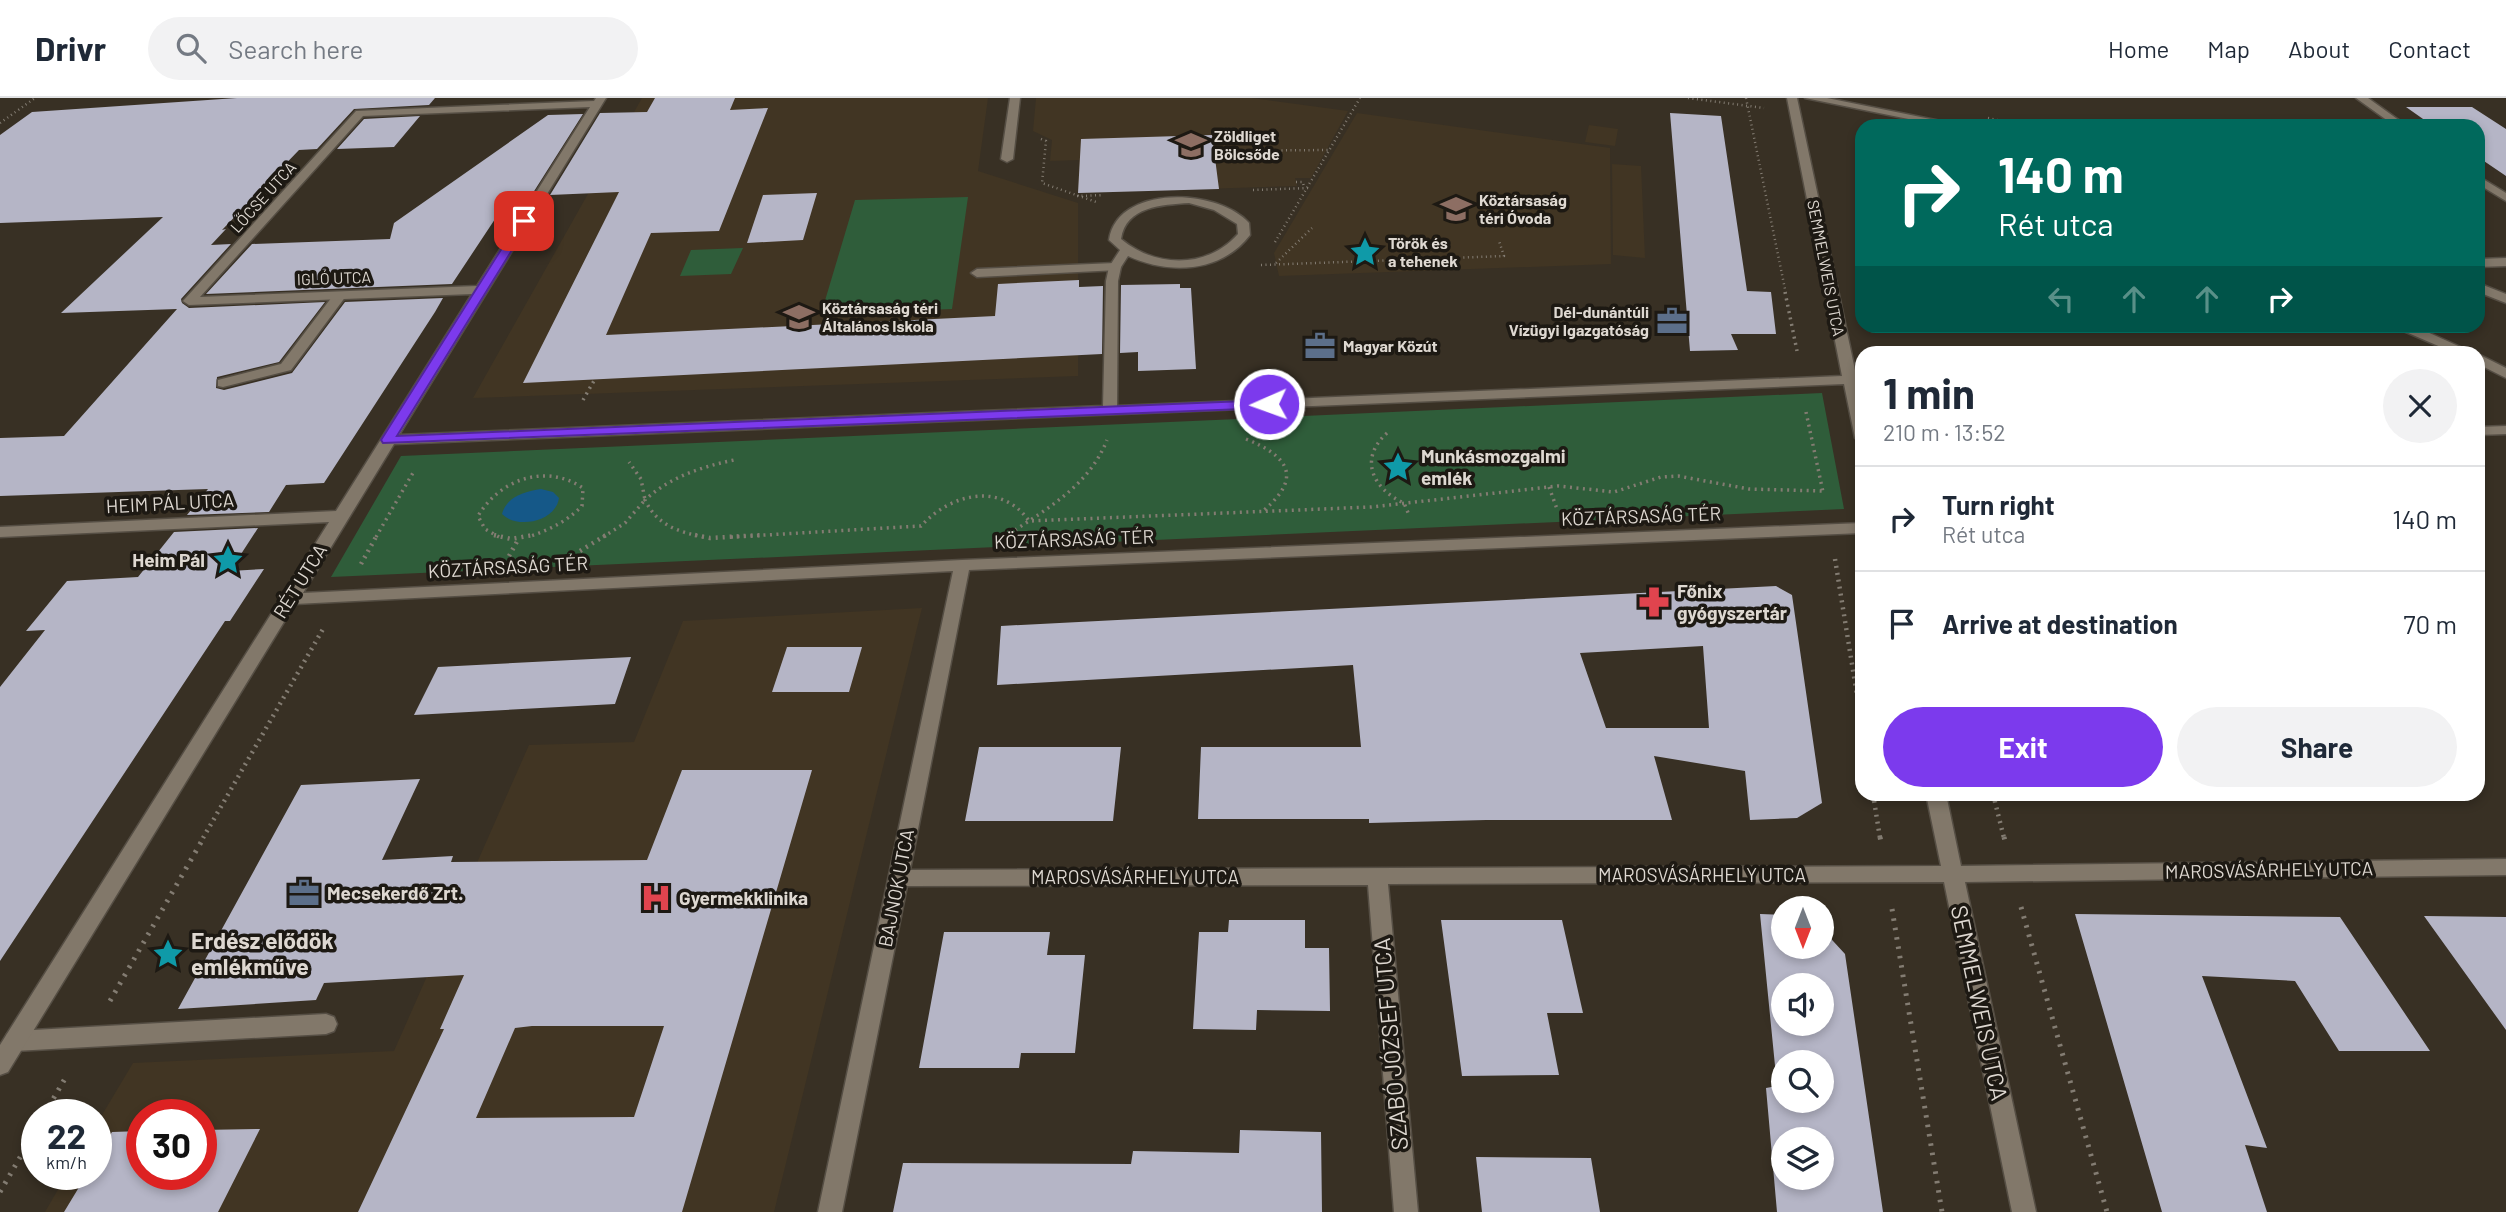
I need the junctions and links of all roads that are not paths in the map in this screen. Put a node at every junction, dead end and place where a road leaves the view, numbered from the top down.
1 (1015, 98) edge
2 (1792, 98) edge
3 (1810, 98) edge
4 (2361, 98) edge
5 (599, 101) edge
6 (1922, 119) edge
7 (2392, 119) edge
8 (1007, 159) dead end
9 (2485, 184) edge
10 (2506, 198) edge
11 (1125, 251) junction
12 (2485, 262) edge
13 (2506, 262) edge
14 (1115, 267) junction
15 (977, 273) dead end
16 (481, 290) junction
17 (2485, 290) edge
18 (340, 296) junction
19 (2506, 299) edge
20 (189, 301) joint
21 (2420, 333) edge
22 (2451, 346) edge
23 (2485, 362) edge
24 (2506, 374) edge
25 (1848, 380) junction
26 (223, 383) dead end
27 (1855, 409) edge
28 (1110, 411) junction
29 (2506, 430) edge
30 (2485, 431) edge
31 (388, 440) junction
32 (341, 516) junction
33 (1855, 528) edge
34 (0, 532) edge
35 (962, 565) junction
36 (289, 599) junction
37 (1937, 801) edge
38 (2506, 867) edge
39 (1951, 874) junction
40 (1377, 875) junction
41 (898, 878) junction
42 (326, 1024) dead end
43 (15, 1041) junction
44 (0, 1065) edge
45 (830, 1212) edge
46 (1406, 1212) edge
47 (2024, 1212) edge

1 - 8 street
2 - 25 street, SEMMELWEIS UTCA
3 - 6 street
4 - 7 street
5 - 16 street, RÉT UTCA
5 - 20 street, LŐCSE UTCA
9 - 10 street
11 - 11 street
11 - 14 street
12 - 13 street
14 - 15 street
14 - 28 street
16 - 18 street, IGLÓ UTCA
16 - 31 street, RÉT UTCA
17 - 19 street
18 - 20 street, IGLÓ UTCA
18 - 26 street
21 - 22 street
23 - 24 street
25 - 27 street, SEMMELWEIS UTCA
25 - 28 street
28 - 31 street
29 - 30 street
31 - 32 street, RÉT UTCA
32 - 34 street, HEIM PÁL UTCA
32 - 36 street, RÉT UTCA
33 - 35 street, KÖZTÁRSASÁG TÉR
35 - 36 street, KÖZTÁRSASÁG TÉR
35 - 41 street, BAJNOK UTCA
36 - 43 street, RÉT UTCA
37 - 39 street, SEMMELWEIS UTCA
38 - 39 street, MAROSVÁSÁRHELY UTCA
39 - 40 street, MAROSVÁSÁRHELY UTCA
39 - 47 street, SEMMELWEIS UTCA
40 - 41 street, MAROSVÁSÁRHELY UTCA
40 - 46 street, SZABÓ JÓZSEF UTCA
41 - 45 street, BAJNOK UTCA
42 - 43 street
43 - 44 street, RÉT UTCA

